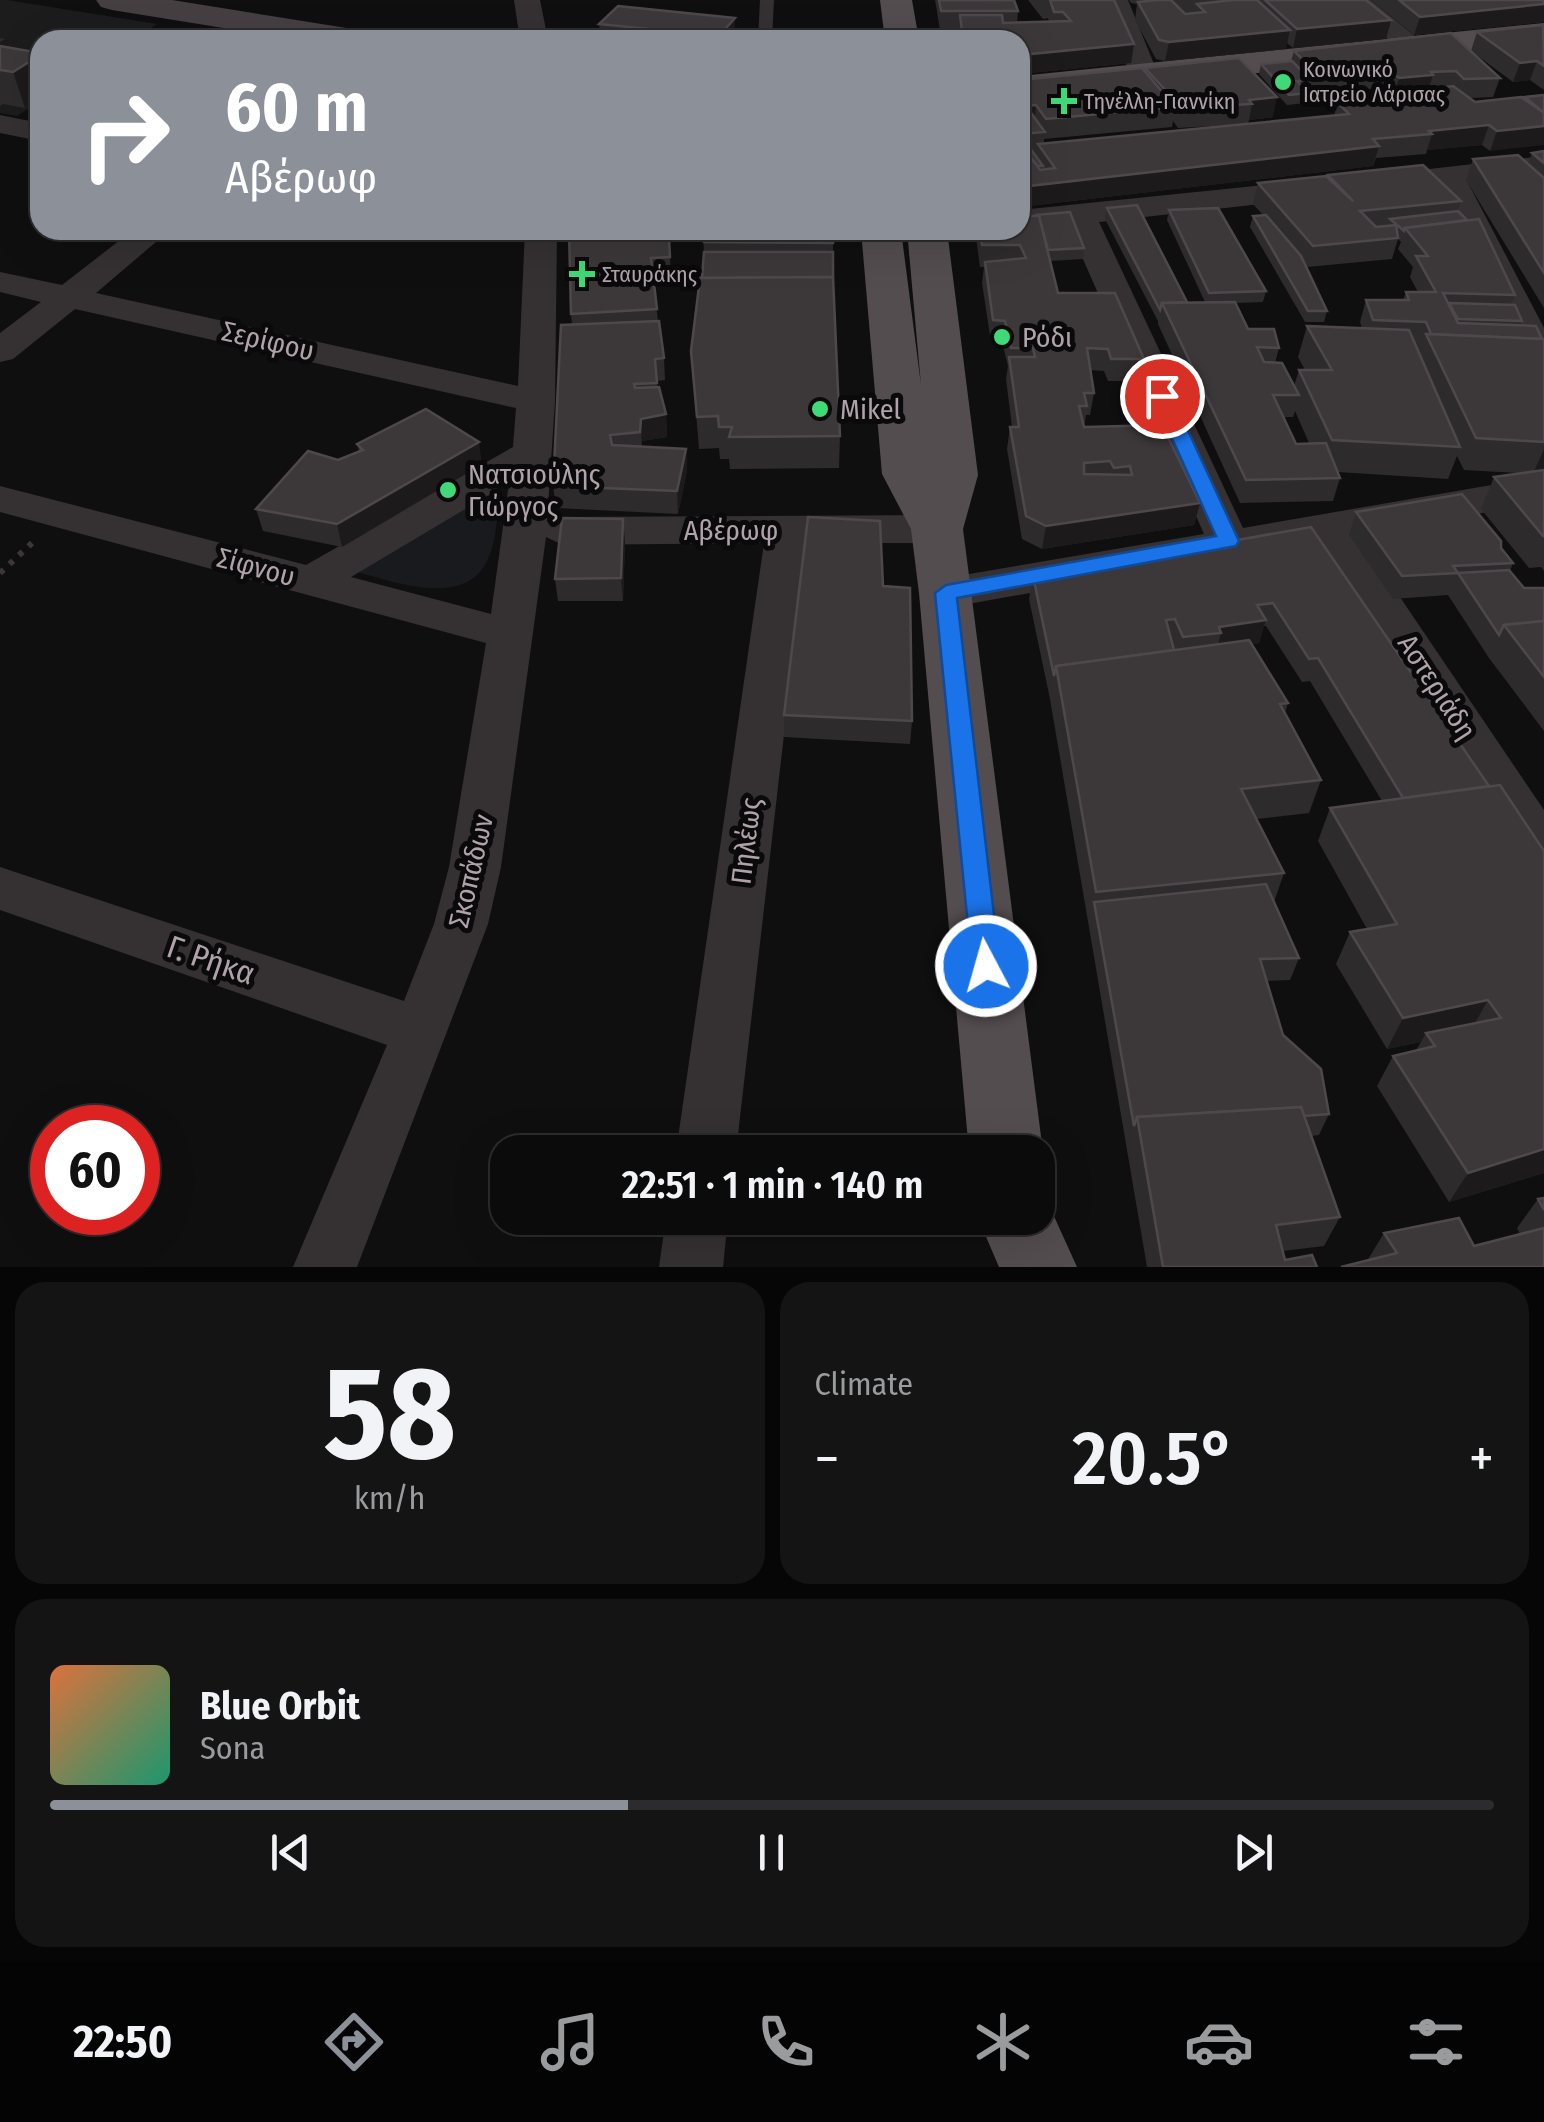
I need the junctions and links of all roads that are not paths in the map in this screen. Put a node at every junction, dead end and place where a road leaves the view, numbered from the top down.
1 (112, 0) edge
2 (526, 0) edge
3 (767, 0) edge
4 (896, 0) edge
5 (1114, 0) edge
6 (1355, 0) edge
7 (298, 30) edge
8 (532, 30) edge
9 (766, 30) edge
10 (900, 30) edge
11 (1544, 33) edge
12 (1413, 46) junction
13 (1144, 74) junction
14 (1030, 86) edge
15 (0, 124) edge
16 (30, 130) edge
17 (1544, 164) edge
18 (1449, 176) junction
19 (1079, 214) junction
20 (1030, 219) edge
21 (141, 240) edge
22 (541, 240) edge
23 (882, 240) edge
24 (928, 240) edge
25 (0, 282) edge
26 (69, 297) junction
27 (0, 351) edge
28 (1544, 363) edge
29 (536, 401) junction
30 (532, 453) junction
31 (1544, 489) edge
32 (0, 498) edge
33 (1330, 524) junction
34 (936, 529) junction
35 (787, 530) junction
36 (526, 531) junction
37 (1228, 541) junction
38 (310, 582) junction
39 (946, 593) junction
40 (513, 635) junction
41 (1544, 851) edge
42 (0, 888) edge
43 (422, 1032) junction
44 (708, 1135) edge
45 (1004, 1135) edge
46 (695, 1235) edge
47 (1007, 1235) edge
48 (1022, 1235) edge
49 (325, 1267) edge
50 (691, 1267) edge
51 (996, 1267) edge
52 (1038, 1267) edge

1 - 7 main road
2 - 8 street
3 - 9 lane
4 - 10 main road
5 - 13 street
6 - 12 street
11 - 12 main road
12 - 13 main road
13 - 14 main road
15 - 16 street
17 - 18 street
18 - 19 street
18 - 28 street
19 - 20 street
19 - 37 street
21 - 26 street
22 - 29 street, Σκοπάδων
23 - 34 main road
24 - 34 main road
25 - 26 street, Σερίφου
26 - 27 street
26 - 29 street, Σερίφου
29 - 30 street, Σκοπάδων
30 - 36 street, Σκοπάδων
30 - 38 street
31 - 33 street
32 - 38 street, Σίφνου
33 - 37 street
33 - 41 street, Αστεριάδη
34 - 35 street, Αβέρωφ
34 - 39 main road
35 - 36 street, Αβέρωφ
35 - 44 street, Πηλέως
36 - 40 street, Σκοπάδων
37 - 39 street
38 - 40 street, Σίφνου
39 - 45 main road
40 - 43 street, Σκοπάδων
42 - 43 street, Γ. Ρήκα
43 - 49 street, Σκοπάδων
46 - 50 street
47 - 51 main road
48 - 52 main road

